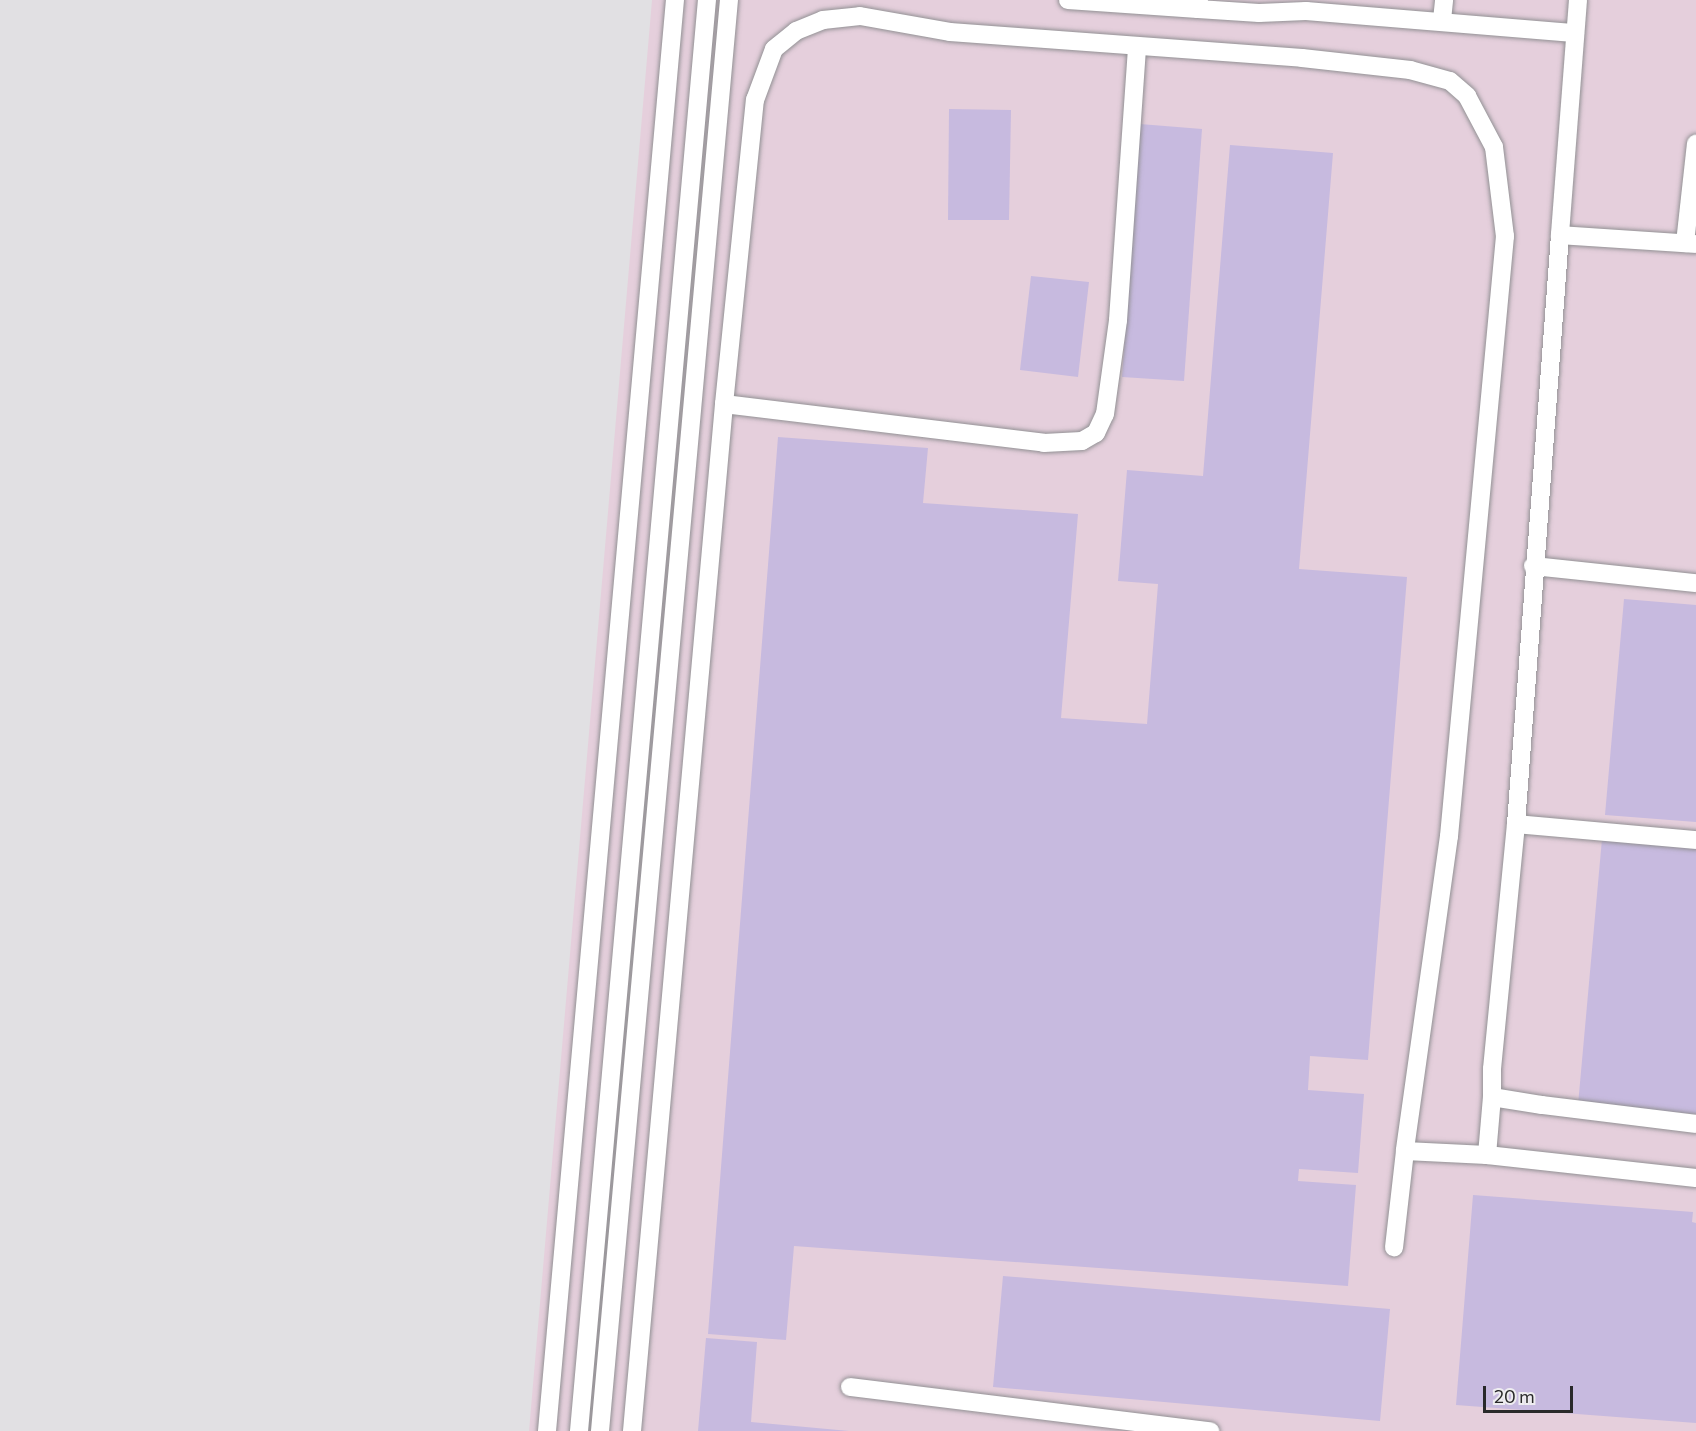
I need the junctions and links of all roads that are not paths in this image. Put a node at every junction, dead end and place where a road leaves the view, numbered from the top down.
1 (675, 0) edge
2 (707, 0) edge
3 (729, 0) edge
4 (1068, 0) edge
5 (1444, 0) edge
6 (1578, 0) edge
7 (1094, 1) edge
8 (1198, 5) edge
9 (1342, 7) edge
10 (1442, 20) junction
11 (1575, 33) junction
12 (1137, 47) junction
13 (1696, 144) edge
14 (1560, 235) junction
15 (1691, 243) edge
16 (724, 404) junction
17 (1533, 566) junction
18 (1696, 583) edge
19 (1516, 824) junction
20 (1696, 840) edge
21 (1492, 1096) junction
22 (1696, 1124) edge
23 (1405, 1150) junction
24 (1487, 1155) junction
25 (1696, 1178) edge
26 (1394, 1247) dead end
27 (850, 1387) dead end
28 (547, 1431) edge
29 (579, 1431) edge
30 (600, 1431) edge
31 (632, 1431) edge
32 (1210, 1431) edge

1 - 28 lane
2 - 29 lane
3 - 30 lane
4 - 7 lane
5 - 10 lane
6 - 11 lane
7 - 8 lane
8 - 9 lane
9 - 10 lane
10 - 11 lane
11 - 14 lane
12 - 16 lane
12 - 16 lane
12 - 23 lane
13 - 15 lane
14 - 15 lane
14 - 17 lane
16 - 31 lane
17 - 18 lane
17 - 19 lane
19 - 20 lane
19 - 21 lane
21 - 22 lane
21 - 24 lane
23 - 24 lane
23 - 26 lane
24 - 25 lane
27 - 32 lane

